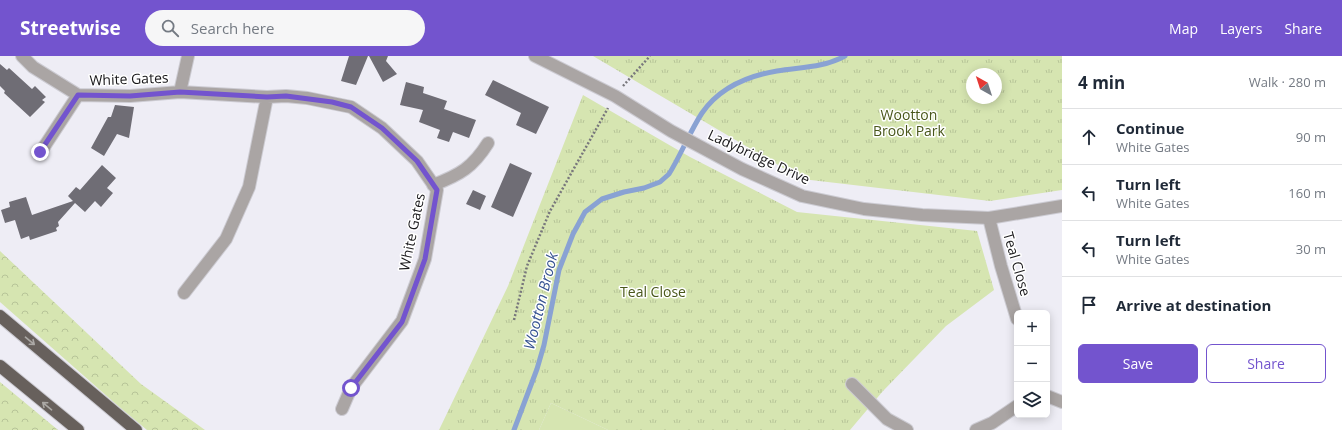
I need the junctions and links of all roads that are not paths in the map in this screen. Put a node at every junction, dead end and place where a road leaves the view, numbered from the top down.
1 (22, 56) edge
2 (188, 56) edge
3 (535, 56) edge
4 (180, 92) junction
5 (78, 95) junction
6 (267, 97) junction
7 (488, 143) dead end
8 (40, 152) dead end
9 (433, 184) junction
10 (1062, 206) edge
11 (989, 218) junction
12 (184, 293) dead end
13 (1014, 310) edge
14 (0, 316) edge
15 (0, 366) edge
16 (852, 384) dead end
17 (1050, 397) edge
18 (1062, 402) edge
19 (1014, 408) edge
20 (342, 409) dead end
21 (78, 430) edge
22 (136, 430) edge
23 (907, 430) edge
24 (976, 430) edge

1 - 5 street, White Gates
2 - 4 street, White Gates
3 - 11 street, Ladybridge Drive
4 - 5 street, White Gates
4 - 6 street, White Gates
5 - 8 street, White Gates
6 - 9 street, White Gates
6 - 12 street
7 - 9 street, White Gates
9 - 20 street, White Gates
10 - 11 street, Ladybridge Drive
11 - 13 street, Teal Close
14 -> 22 highway
21 -> 15 highway
16 - 23 street
17 - 18 street
19 - 24 street

